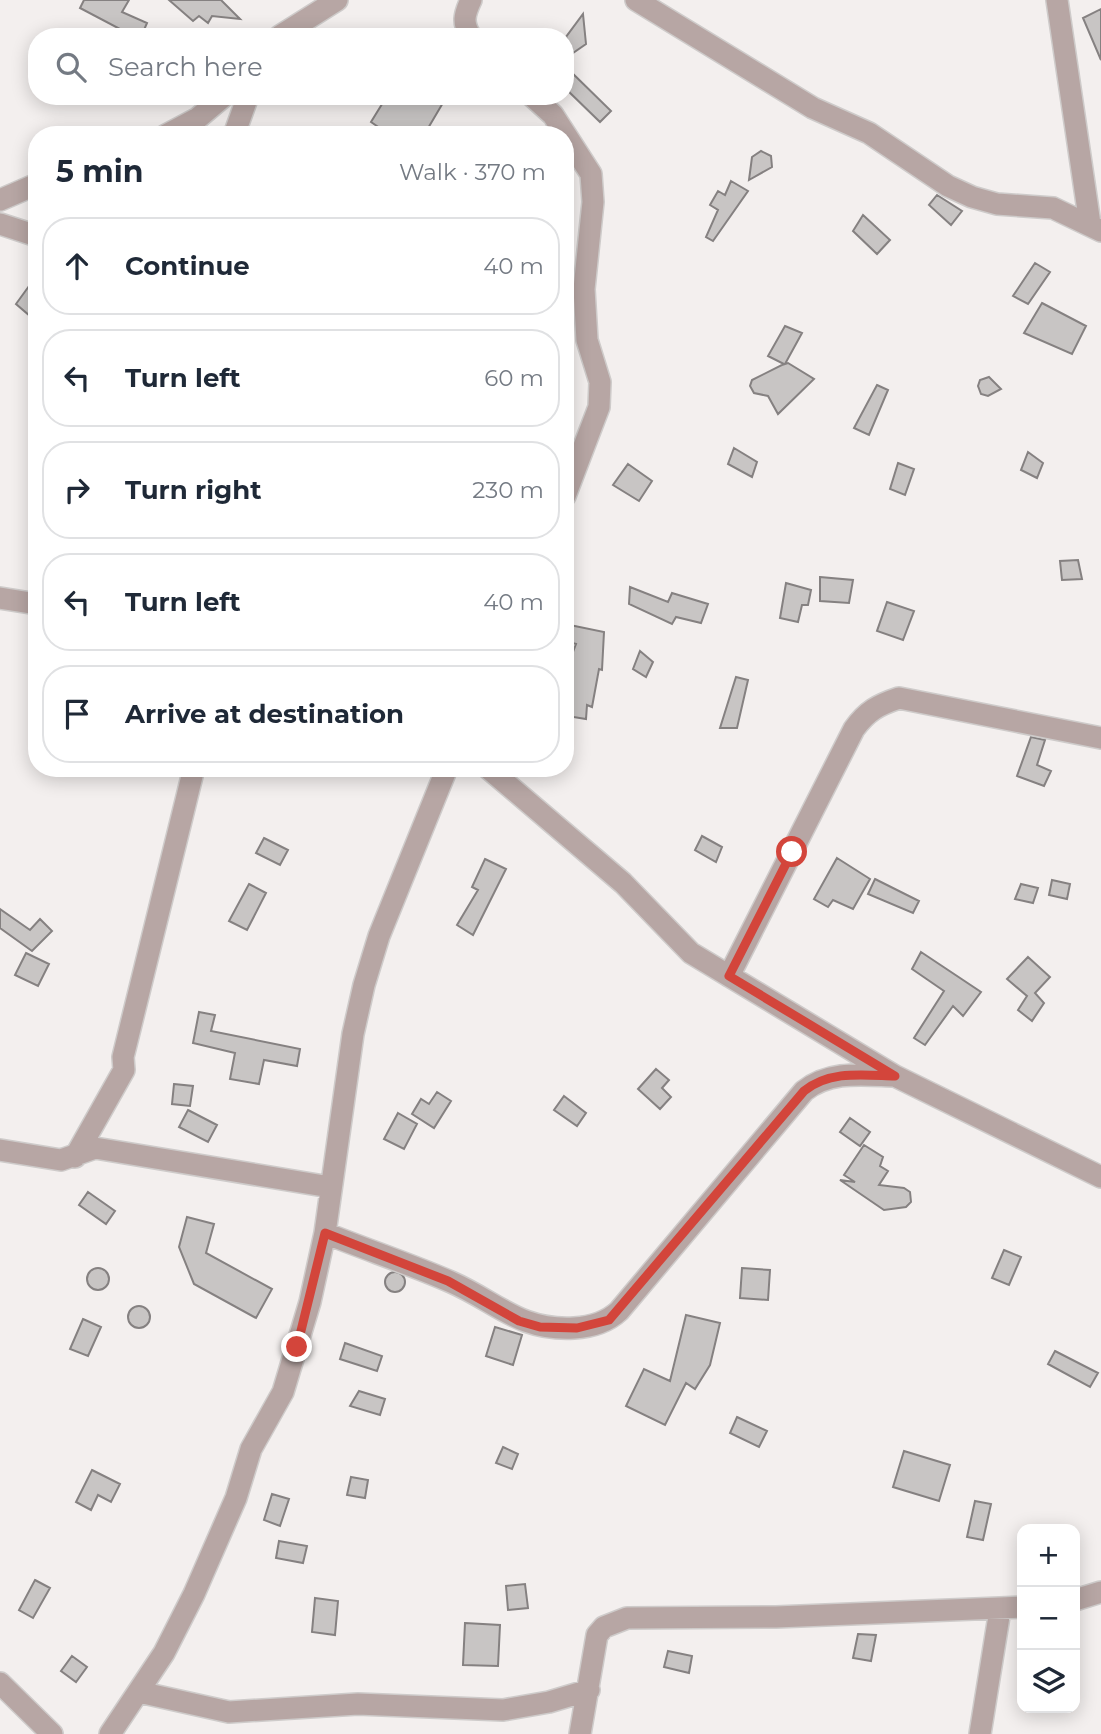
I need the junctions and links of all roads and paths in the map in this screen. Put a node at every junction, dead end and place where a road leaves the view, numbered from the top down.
1 (308, 0) edge
2 (337, 0) edge
3 (471, 0) edge
4 (636, 0) edge
5 (1057, 0) edge
6 (286, 28) edge
7 (293, 28) edge
8 (466, 28) edge
9 (213, 105) edge
10 (245, 105) edge
11 (542, 105) edge
12 (183, 126) edge
13 (237, 126) edge
14 (560, 126) edge
15 (574, 148) edge
16 (28, 188) edge
17 (0, 200) edge
18 (0, 224) edge
19 (1096, 227) edge
20 (28, 233) edge
21 (574, 472) edge
22 (0, 598) edge
23 (28, 603) edge
24 (1101, 738) edge
25 (192, 777) edge
26 (443, 777) edge
27 (499, 777) edge
28 (729, 976) junction
29 (895, 1076) junction
30 (0, 1150) edge
31 (75, 1157) junction
32 (1101, 1177) edge
33 (330, 1187) junction
34 (325, 1233) junction
35 (1101, 1592) edge
36 (1080, 1598) edge
37 (1017, 1609) edge
38 (1000, 1611) junction
39 (0, 1683) edge
40 (589, 1690) junction
41 (139, 1692) junction
42 (52, 1734) edge
43 (110, 1734) edge
44 (580, 1734) edge
45 (981, 1734) edge

1 - 6 street
2 - 7 street
3 - 8 street
4 - 19 street
5 - 19 street
9 - 12 street
10 - 13 street
11 - 14 street
15 - 21 street
16 - 17 street
18 - 20 street
22 - 23 street
24 - 28 street
25 - 31 street
26 - 33 street
27 - 28 street
28 - 29 street
29 - 32 street
29 - 34 street
30 - 31 street
31 - 33 street
33 - 34 street
34 - 41 street
35 - 36 street
37 - 38 street
38 - 40 street
38 - 45 street
39 - 42 street
40 - 41 street
40 - 44 street
41 - 43 street

